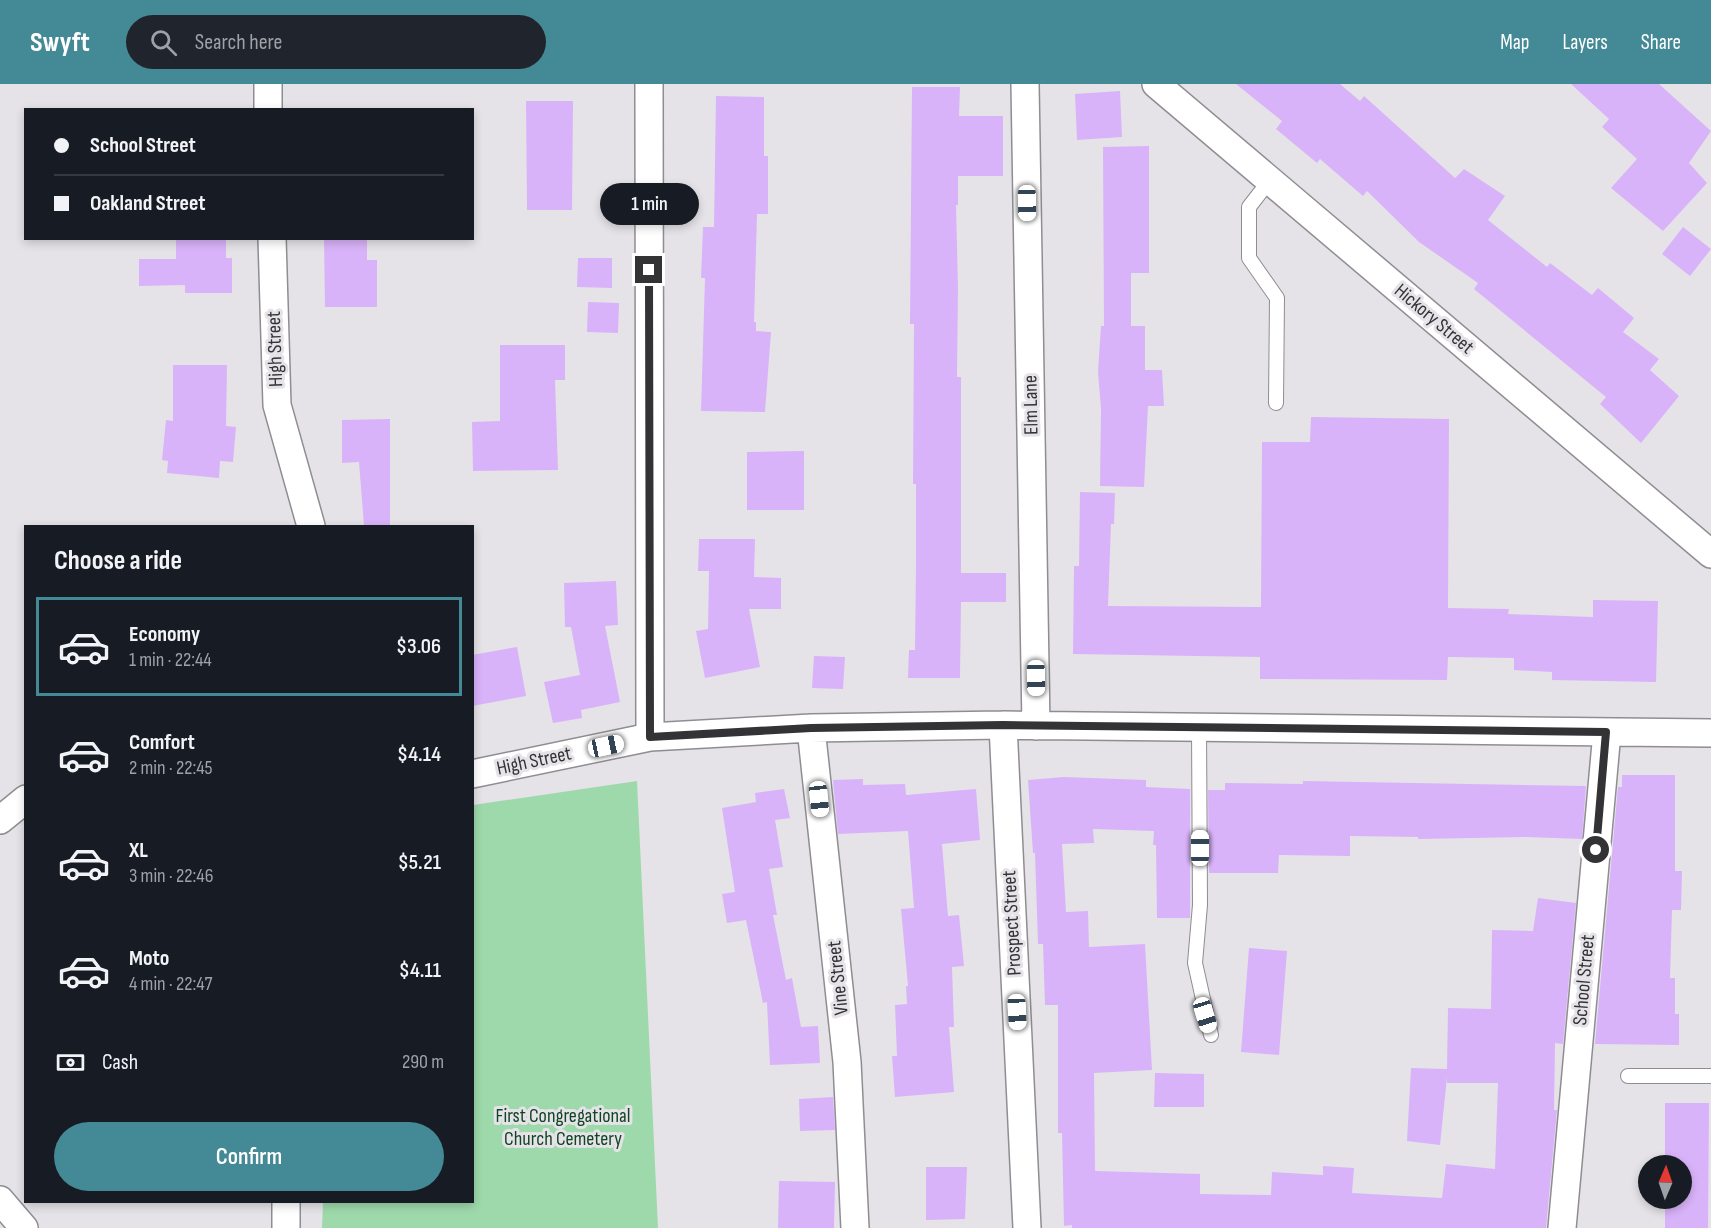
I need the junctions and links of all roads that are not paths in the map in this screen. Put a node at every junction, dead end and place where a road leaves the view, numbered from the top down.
1 (268, 84) edge
2 (649, 84) edge
3 (1025, 84) edge
4 (1156, 84) edge
5 (268, 108) edge
6 (1270, 180) junction
7 (272, 240) edge
8 (1276, 403) dead end
9 (311, 525) edge
10 (1711, 554) edge
11 (1003, 725) junction
12 (1036, 726) junction
13 (1199, 727) junction
14 (811, 728) junction
15 (1606, 732) junction
16 (1711, 733) edge
17 (650, 737) junction
18 (474, 774) edge
19 (24, 801) edge
20 (0, 820) edge
21 (1211, 1035) dead end
22 (1628, 1076) dead end
23 (1711, 1076) edge
24 (0, 1200) edge
25 (286, 1203) edge
26 (24, 1228) edge
27 (286, 1228) edge
28 (855, 1228) edge
29 (1027, 1228) edge
30 (1562, 1228) edge

1 - 5 street
2 - 17 street
3 - 12 street, Elm Lane
4 - 6 street, Hickory Street
6 - 8 lane
6 - 10 street, Hickory Street
7 - 9 street, High Street
11 - 12 street, High Street
11 - 14 street, High Street
11 - 29 street, Prospect Street
12 - 13 street, High Street
13 - 15 street, High Street
13 - 21 lane
14 - 17 street, High Street
14 - 28 street, Vine Street
15 - 16 street, High Street
15 - 30 street, School Street
17 - 18 street, High Street
19 - 20 street
22 - 23 lane
24 - 26 street
25 - 27 street

